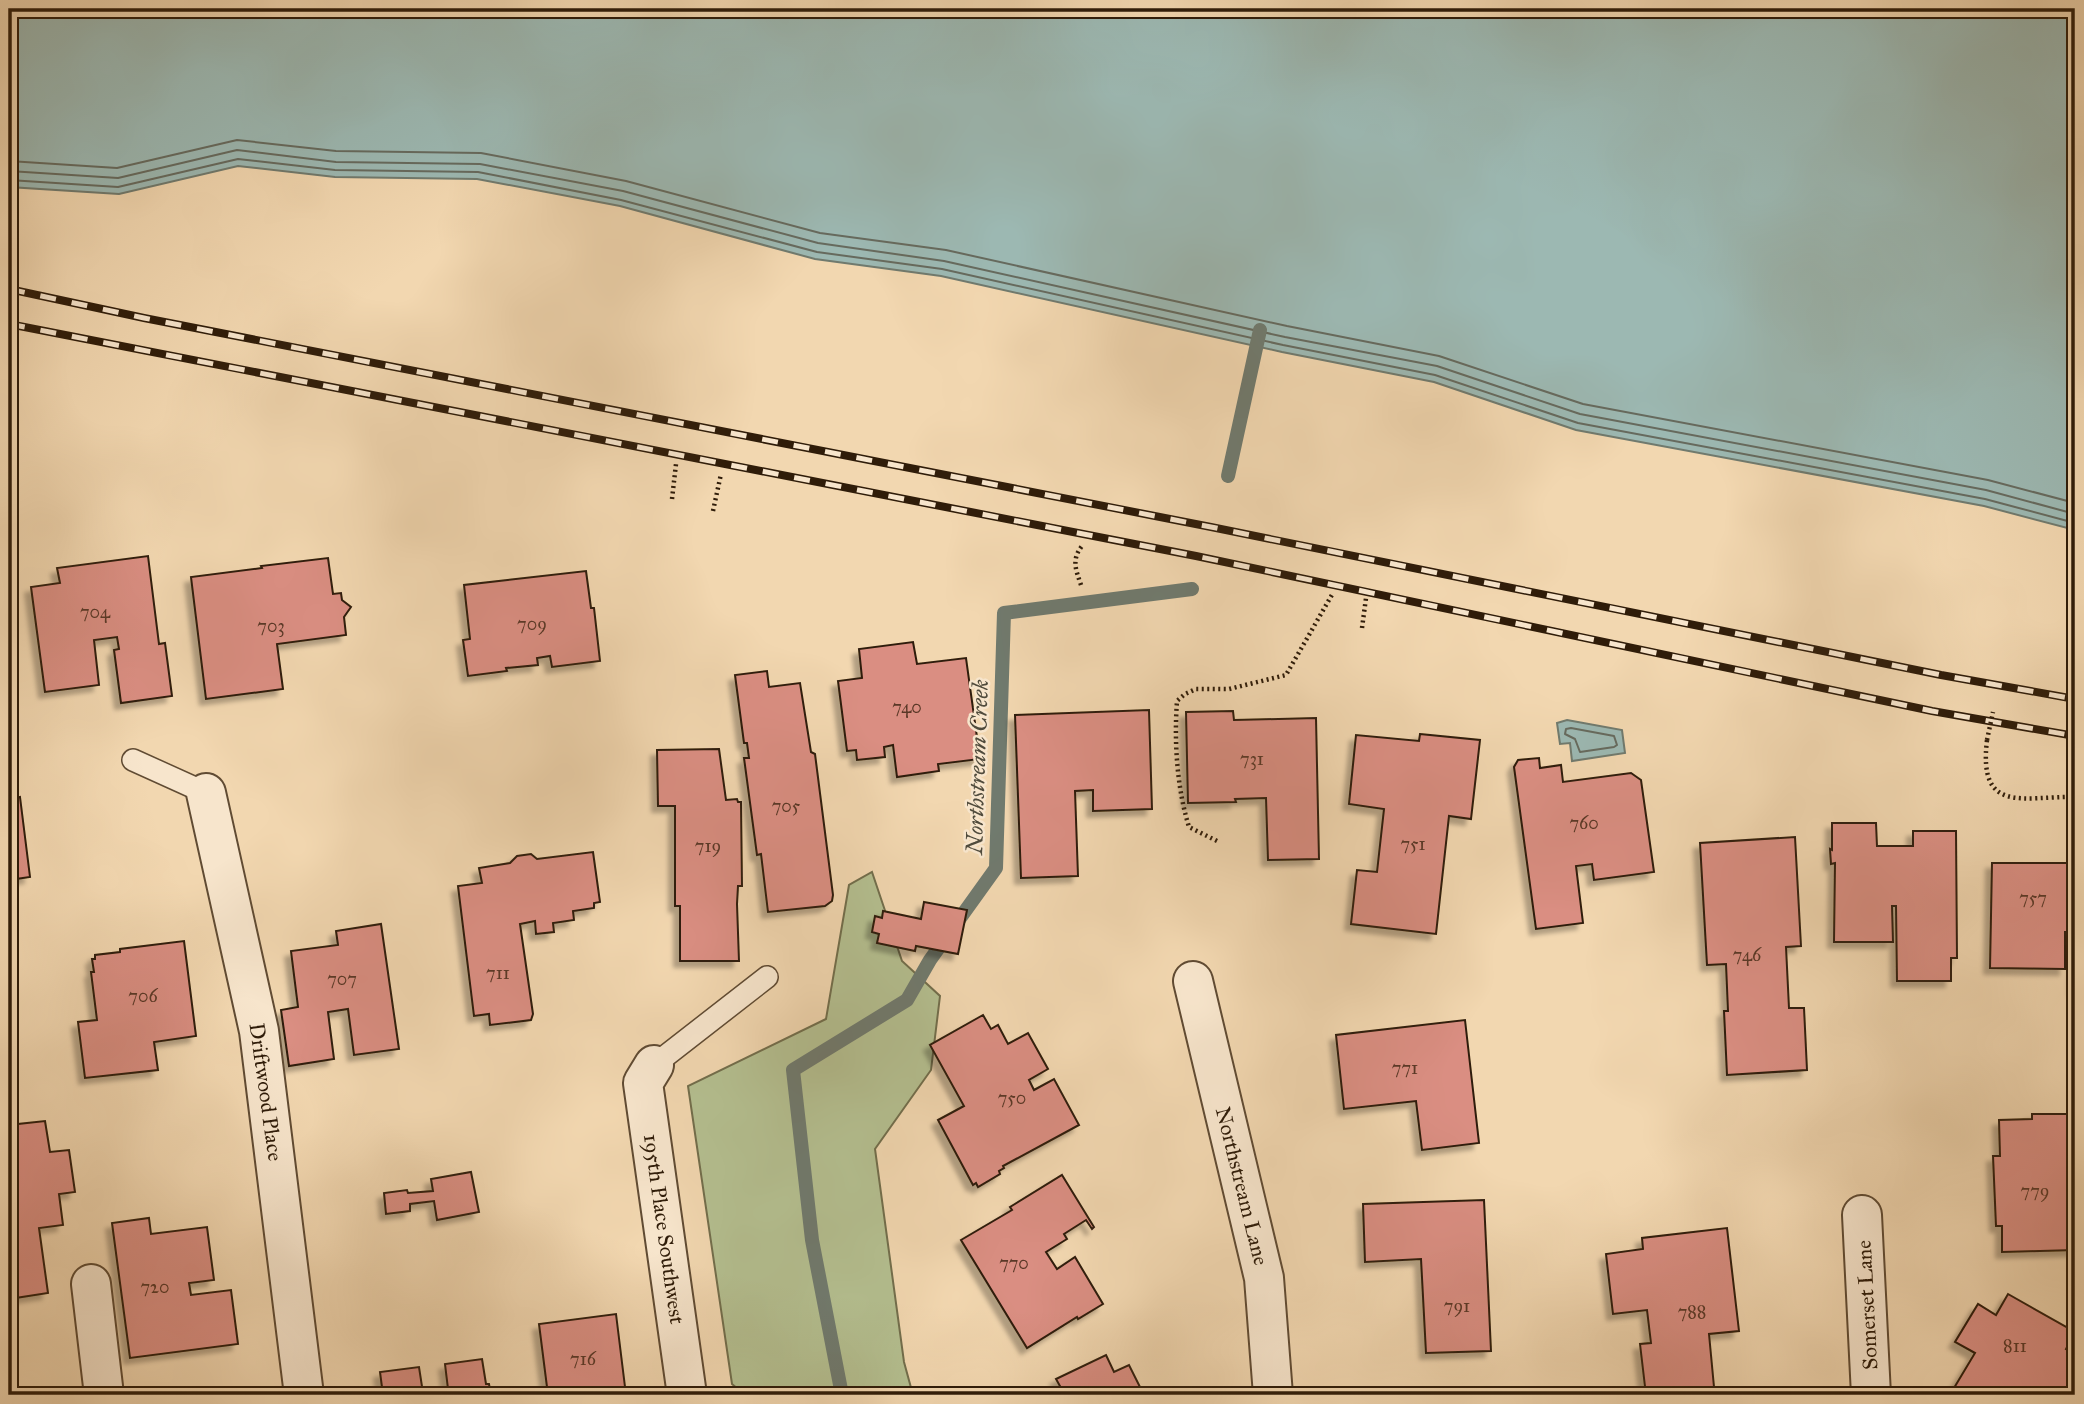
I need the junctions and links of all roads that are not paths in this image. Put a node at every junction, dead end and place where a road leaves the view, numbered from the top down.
1 (133, 760) dead end
2 (206, 793) joint
3 (767, 977) dead end
4 (1193, 981) dead end
5 (654, 1065) joint
6 (1862, 1215) dead end
7 (91, 1284) dead end
8 (104, 1395) edge
9 (304, 1395) edge
10 (687, 1395) edge
11 (1273, 1395) edge
12 (1871, 1395) edge

1 - 2 lane
2 - 9 street, Driftwood Place
3 - 5 lane
4 - 11 street, Northstream Lane
5 - 10 street, 195th Place Southwest
6 - 12 street, Somerset Lane
7 - 8 street

